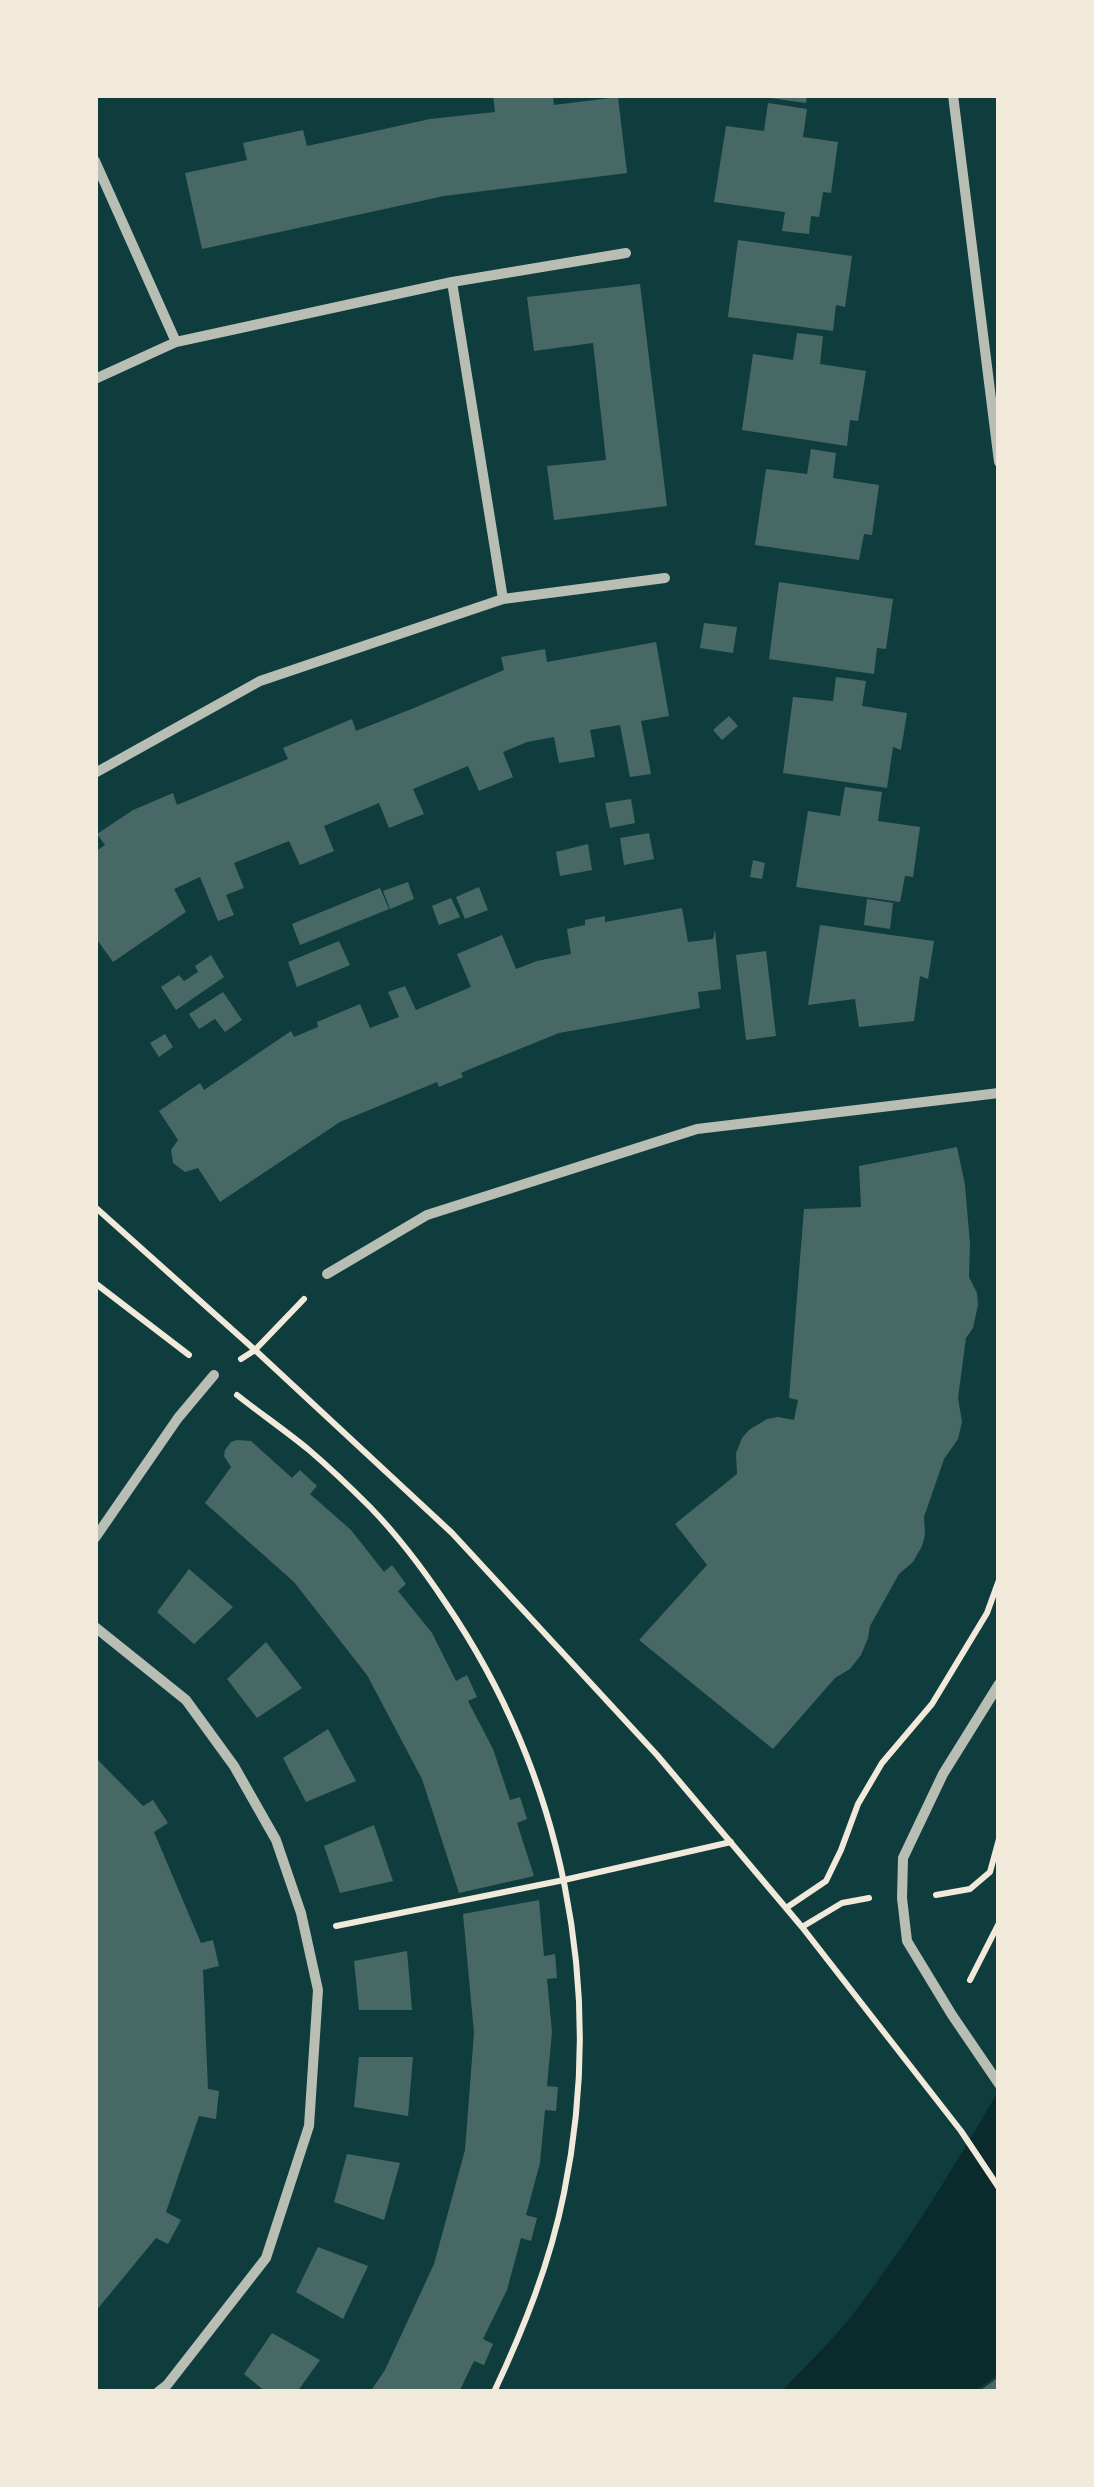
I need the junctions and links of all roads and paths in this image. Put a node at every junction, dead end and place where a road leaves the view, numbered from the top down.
1 (953, 95) edge
2 (95, 162) edge
3 (626, 253) dead end
4 (452, 282) junction
5 (176, 342) junction
6 (95, 379) edge
7 (999, 462) edge
8 (665, 578) dead end
9 (503, 600) junction
10 (95, 773) edge
11 (999, 1093) edge
12 (95, 1207) edge
13 (327, 1274) joint
14 (95, 1283) edge
15 (256, 1350) junction
16 (214, 1375) junction
17 (95, 1538) edge
18 (999, 1580) edge
19 (95, 1627) edge
20 (999, 1684) edge
21 (731, 1842) junction
22 (564, 1880) junction
23 (786, 1908) junction
24 (999, 1923) edge
25 (305, 1932) junction
26 (952, 2015) junction
27 (997, 2082) edge
28 (999, 2188) edge
29 (158, 2392) edge
30 (494, 2392) edge

1 - 7 street
2 - 5 street
3 - 4 street
4 - 5 street
4 - 9 street
5 - 6 street
8 - 9 street
9 - 10 street
11 - 13 street
12 - 15 path
13 - 15 path
14 - 16 path
15 - 16 path
15 - 21 path
16 - 17 street
16 - 22 path
18 - 23 path
19 - 25 street
20 - 26 street
21 - 22 path
21 - 23 path
22 - 25 path
22 - 30 path
23 - 28 path
24 - 26 path
25 - 29 street
26 - 27 street

